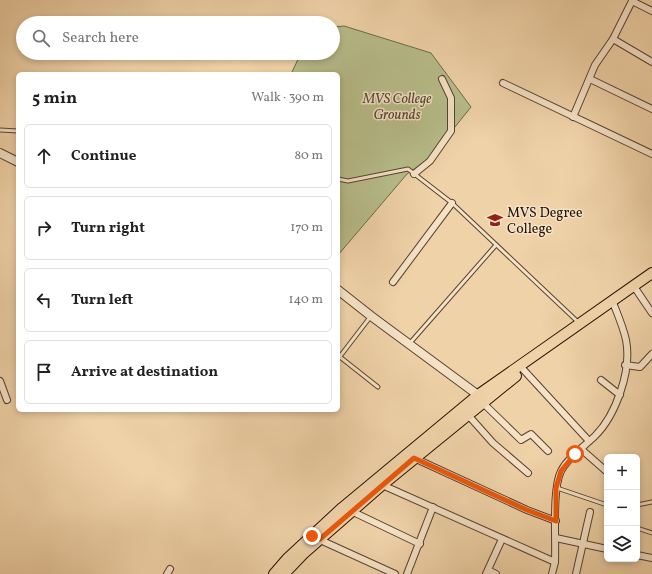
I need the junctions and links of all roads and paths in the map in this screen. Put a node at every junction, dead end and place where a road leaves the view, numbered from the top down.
1 (652, 11) edge
2 (613, 39) junction
3 (652, 62) edge
4 (442, 79) dead end
5 (590, 79) junction
6 (502, 83) dead end
7 (652, 109) edge
8 (573, 117) junction
9 (0, 130) edge
10 (16, 131) edge
11 (0, 153) edge
12 (652, 154) edge
13 (16, 161) edge
14 (414, 174) junction
15 (340, 180) edge
16 (452, 204) junction
17 (496, 245) junction
18 (652, 273) edge
19 (652, 281) edge
20 (393, 282) dead end
21 (635, 288) junction
22 (340, 292) edge
23 (614, 303) junction
24 (652, 313) edge
25 (371, 316) junction
26 (579, 324) junction
27 (408, 344) junction
28 (652, 354) edge
29 (340, 357) edge
30 (340, 359) edge
31 (625, 365) junction
32 (522, 368) junction
33 (601, 380) dead end
34 (0, 381) edge
35 (378, 387) dead end
36 (620, 395) junction
37 (480, 399) junction
38 (7, 400) dead end
39 (468, 415) junction
40 (589, 441) junction
41 (581, 449) junction
42 (548, 451) dead end
43 (414, 458) junction
44 (604, 469) edge
45 (528, 473) dead end
46 (377, 483) junction
47 (556, 488) junction
48 (652, 502) edge
49 (604, 504) edge
50 (640, 504) edge
51 (433, 507) junction
52 (351, 512) junction
53 (590, 512) dead end
54 (556, 521) junction
55 (640, 529) edge
56 (652, 533) edge
57 (316, 537) junction
58 (556, 538) junction
59 (502, 539) junction
60 (420, 544) junction
61 (582, 544) junction
62 (604, 548) edge
63 (640, 556) edge
64 (652, 558) edge
65 (555, 562) junction
66 (487, 572) edge
67 (274, 574) edge
68 (284, 574) edge
69 (395, 574) edge
70 (407, 574) edge
71 (496, 574) edge
72 (552, 574) edge
73 (576, 574) edge

1 - 2 street
2 - 3 street
2 - 5 street
4 - 14 street
5 - 7 street
5 - 8 street
6 - 8 street
8 - 12 street
9 - 10 lane
11 - 13 street
14 - 15 lane
14 - 16 lane
16 - 17 lane
16 - 20 street
17 - 26 lane
17 - 27 lane
18 - 21 main road
19 - 21 main road
21 - 23 main road
21 - 24 street
22 - 25 street
23 - 26 main road
23 - 31 street
23 - 32 main road
25 - 27 street
25 - 29 lane
26 - 32 main road
27 - 37 street
28 - 31 street
30 - 35 lane
31 - 36 street
32 - 37 main road
32 - 40 street
33 - 36 street
34 - 38 street
36 - 40 street
37 - 39 main road
37 - 42 street
37 - 46 main road
39 - 43 main road
39 - 45 street
40 - 41 street
41 - 44 street
41 - 47 street
43 - 46 main road
43 - 54 street
46 - 51 street
46 - 52 main road
46 - 57 main road
47 - 49 lane
47 - 54 street
48 - 50 lane
51 - 59 street
51 - 60 street
52 - 57 main road
52 - 60 street
53 - 61 street
54 - 58 street
55 - 56 lane
57 - 67 main road
57 - 68 main road
57 - 69 street
58 - 61 street
58 - 65 street
59 - 65 street
59 - 66 street
60 - 70 street
61 - 62 street
61 - 73 street
63 - 64 street
65 - 72 street
66 - 71 street

